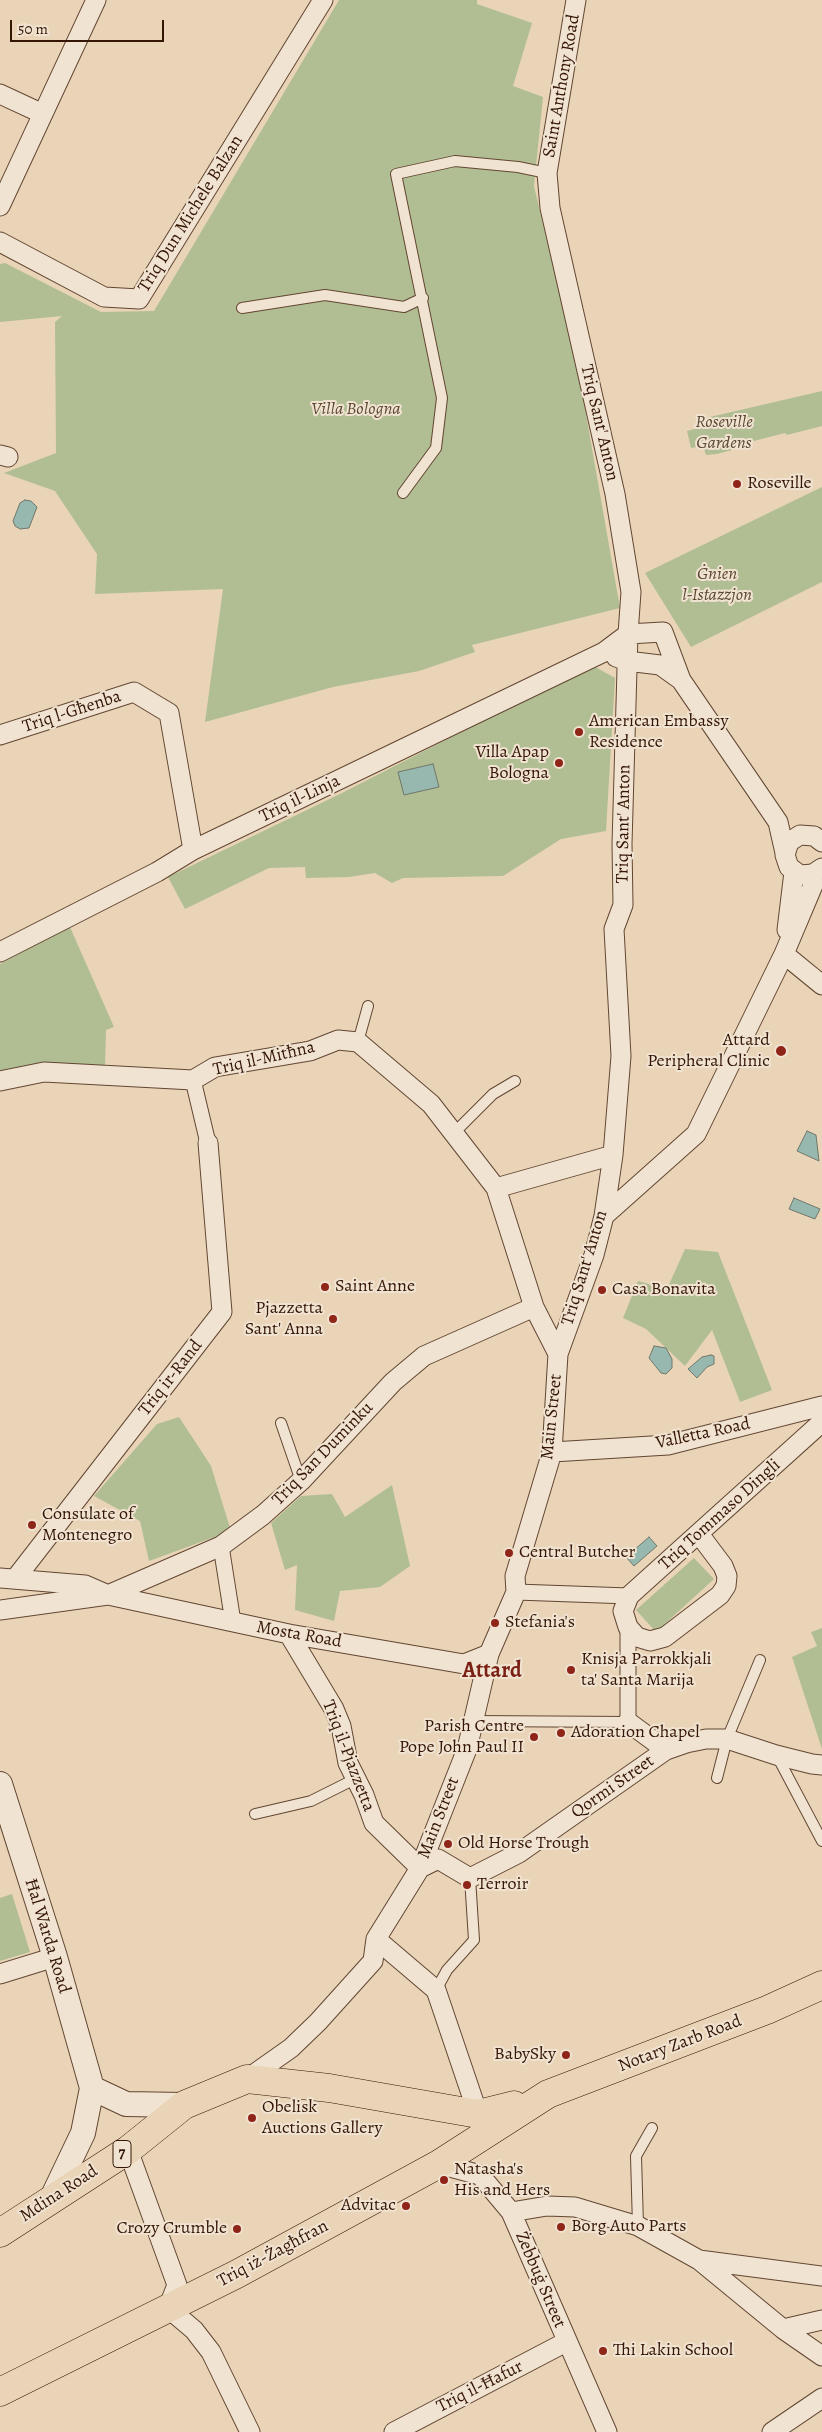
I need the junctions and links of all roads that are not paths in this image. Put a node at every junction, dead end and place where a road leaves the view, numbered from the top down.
1 (96, 0) edge
2 (323, 0) edge
3 (576, 0) edge
4 (0, 94) edge
5 (43, 114) junction
6 (547, 173) junction
7 (0, 206) edge
8 (0, 242) edge
9 (423, 298) junction
10 (242, 308) dead end
11 (403, 494) dead end
12 (628, 634) junction
13 (604, 652) junction
14 (627, 661) junction
15 (681, 680) junction
16 (0, 735) edge
17 (778, 822) junction
18 (815, 836) edge
19 (193, 850) junction
20 (785, 853) junction
21 (820, 869) edge
22 (794, 872) junction
23 (0, 952) edge
24 (784, 954) junction
25 (822, 985) edge
26 (368, 1006) dead end
27 (358, 1042) junction
28 (193, 1080) junction
29 (0, 1081) edge
30 (515, 1081) dead end
31 (454, 1133) junction
32 (208, 1143) joint
33 (613, 1155) junction
34 (496, 1188) junction
35 (604, 1216) junction
36 (534, 1307) junction
37 (558, 1354) junction
38 (822, 1406) edge
39 (822, 1422) edge
40 (281, 1423) dead end
41 (552, 1452) junction
42 (301, 1482) junction
43 (698, 1534) junction
44 (221, 1546) junction
45 (8, 1578) edge
46 (516, 1592) junction
47 (108, 1595) junction
48 (0, 1610) edge
49 (627, 1612) junction
50 (233, 1622) junction
51 (289, 1634) junction
52 (489, 1654) junction
53 (760, 1660) dead end
54 (474, 1722) junction
55 (628, 1722) junction
56 (727, 1739) junction
57 (666, 1750) junction
58 (776, 1755) junction
59 (822, 1765) edge
60 (717, 1778) dead end
61 (355, 1779) junction
62 (0, 1784) edge
63 (255, 1814) dead end
64 (822, 1840) edge
65 (420, 1868) junction
66 (470, 1878) junction
67 (376, 1939) junction
68 (55, 1957) junction
69 (0, 1974) edge
70 (822, 1986) edge
71 (436, 1990) junction
72 (246, 2079) junction
73 (92, 2088) junction
74 (542, 2097) junction
75 (184, 2105) junction
76 (478, 2114) junction
77 (652, 2128) dead end
78 (128, 2150) junction
79 (439, 2164) junction
80 (52, 2198) junction
81 (511, 2212) junction
82 (638, 2226) junction
83 (0, 2234) edge
84 (699, 2260) junction
85 (822, 2276) edge
86 (168, 2308) junction
87 (822, 2320) edge
88 (782, 2328) junction
89 (566, 2342) junction
90 (822, 2356) edge
91 (0, 2392) edge
92 (822, 2398) edge
93 (250, 2432) edge
94 (394, 2432) edge
95 (607, 2432) edge
96 (772, 2432) edge

1 - 5 street
2 - 8 street, Triq Dun Michele Balzan
3 - 6 street, Saint Anthony Road
4 - 5 street
5 - 7 street
6 - 9 lane
6 - 12 street, Triq Sant' Anton
9 - 10 lane
9 - 11 lane
12 - 13 street, Triq il-Linja
12 - 14 street, Triq Sant' Anton
12 - 15 street
13 - 14 street
13 - 19 street, Triq il-Linja
14 - 15 street
14 - 33 street, Triq Sant' Anton
15 - 17 street
16 - 19 street, Triq l-Għenba
17 - 18 street
17 - 20 street
18 - 20 street
19 - 23 street, Triq il-Linja
20 - 22 street
21 - 22 street
21 - 24 street
22 - 24 street
24 - 25 street
24 - 35 street
26 - 27 lane
27 - 28 street, Triq il-Mitħna
27 - 31 street
28 - 29 street, Triq il-Mitħna
28 - 32 street
30 - 31 lane
31 - 34 street
32 - 45 street, Triq ir-Rand
33 - 34 street
33 - 35 street, Triq Sant' Anton
34 - 36 street
35 - 37 street, Triq Sant' Anton
36 - 37 street
36 - 42 street, Triq San Duminku
37 - 41 street, Main Street
38 - 41 street, Valletta Road
39 - 43 street, Triq Tommaso Dingli
40 - 42 lane
41 - 46 street, Main Street
42 - 44 street, Triq San Duminku
43 - 49 street, Triq Tommaso Dingli
43 - 49 street
44 - 47 street, Triq San Duminku
44 - 50 street
45 - 47 street, Mosta Road
46 - 49 street
46 - 52 street, Main Street
47 - 48 street, Mosta Road
47 - 50 street, Mosta Road
49 - 55 street
50 - 51 street, Mosta Road
51 - 52 street, Mosta Road
51 - 61 street, Triq il-Pjazzetta
52 - 54 street, Main Street
53 - 56 lane
54 - 55 lane
54 - 65 street, Main Street
55 - 57 street
56 - 57 street, Qormi Street
56 - 58 street, Qormi Street
56 - 60 lane
57 - 66 street, Qormi Street
58 - 59 street, Qormi Street
58 - 64 lane
61 - 63 lane
61 - 65 street, Triq il-Pjazzetta
62 - 68 street, Ħal Warda Road
65 - 66 street
65 - 67 street, Main Street
66 - 71 lane
67 - 71 street
67 - 72 street, Main Street
68 - 69 street
68 - 73 street, Ħal Warda Road
70 - 74 highway, Notary Zarb Road
71 - 76 street
72 - 75 highway, Mdina Road / 7
72 - 76 highway, 7
73 - 75 street
73 - 80 street, Ħal Warda Road
74 - 76 highway, 7
74 - 79 highway, Triq iż-Żagħfran
75 - 78 highway, Mdina Road / 7
77 - 82 lane
78 - 80 highway, Mdina Road / 7
78 - 86 street
79 - 81 street, Żebbuġ Street
79 - 86 highway, Triq iż-Żagħfran
80 - 83 highway, Mdina Road / 7
81 - 82 street
81 - 89 street, Żebbuġ Street
82 - 84 street
84 - 85 street
84 - 88 street
86 - 91 highway, Triq iż-Żagħfran
86 - 93 street
87 - 88 street
88 - 90 street
89 - 94 street, Triq il-Ħafur
89 - 95 street, Żebbuġ Street
92 - 96 street

